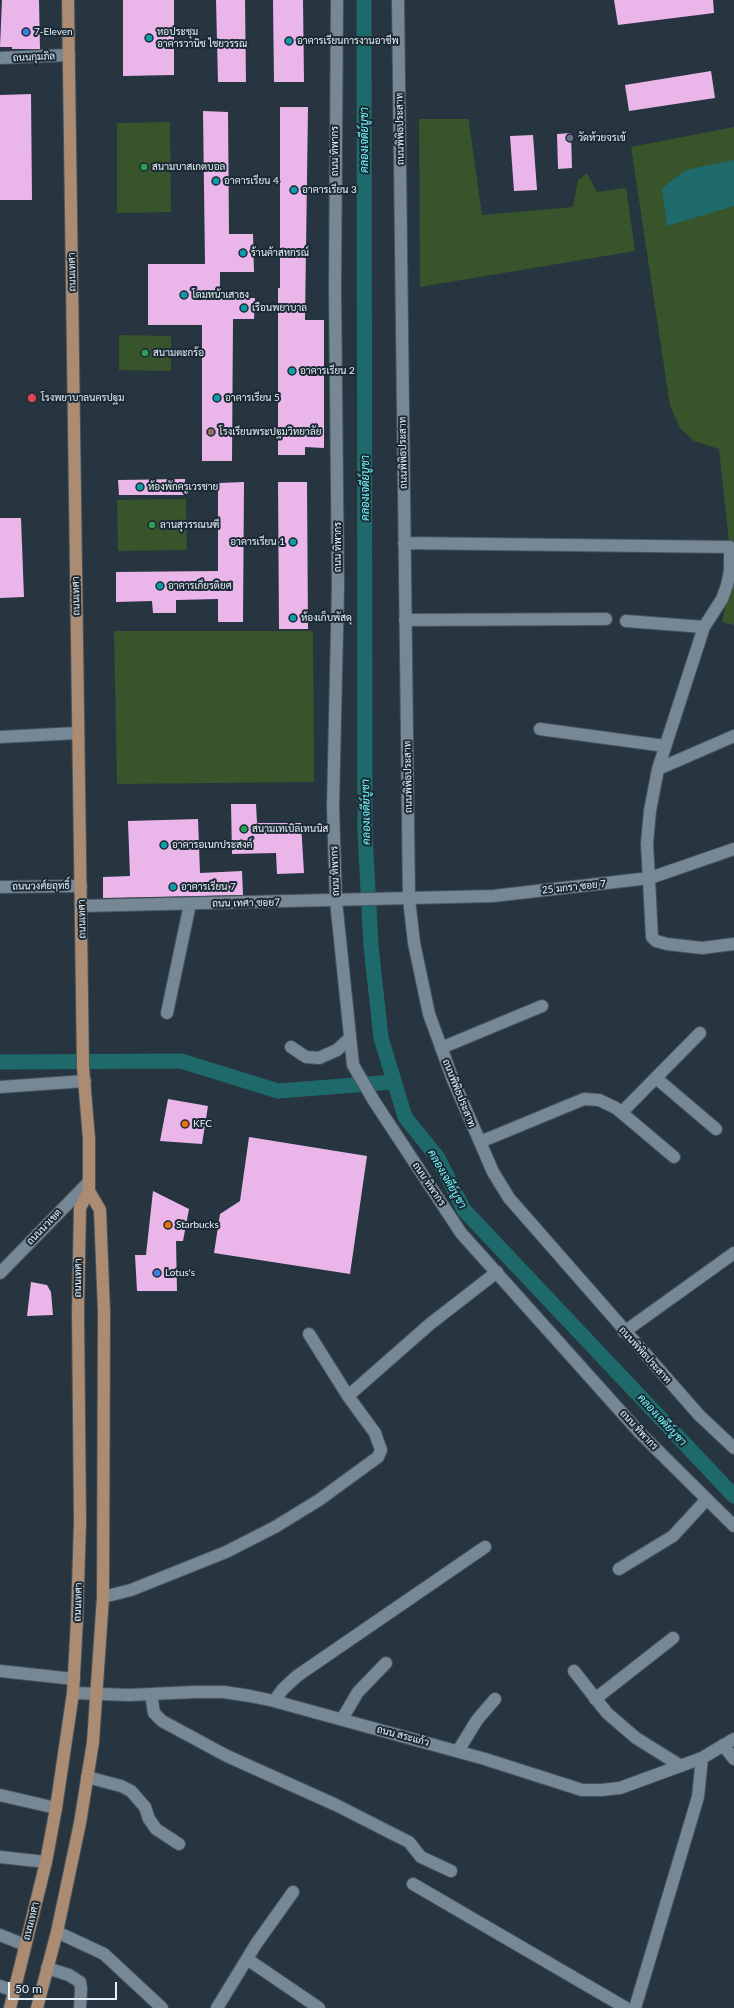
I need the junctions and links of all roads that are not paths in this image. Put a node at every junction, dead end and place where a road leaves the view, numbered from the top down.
1 (68, 0) edge
2 (398, 0) edge
3 (337, 2) edge
4 (69, 55) junction
5 (0, 58) edge
6 (404, 543) junction
7 (606, 619) dead end
8 (405, 620) junction
9 (626, 621) dead end
10 (704, 627) junction
11 (540, 729) dead end
12 (78, 733) junction
13 (734, 736) edge
14 (0, 737) edge
15 (665, 746) junction
16 (658, 769) junction
17 (734, 849) edge
18 (650, 878) junction
19 (81, 886) junction
20 (0, 887) edge
21 (409, 899) junction
22 (336, 901) junction
23 (190, 904) junction
24 (82, 906) junction
25 (734, 944) edge
26 (542, 1006) dead end
27 (168, 1013) dead end
28 (700, 1033) dead end
29 (350, 1038) junction
30 (291, 1047) dead end
31 (441, 1048) junction
32 (656, 1078) junction
33 (85, 1081) junction
34 (0, 1087) edge
35 (622, 1112) junction
36 (716, 1129) dead end
37 (480, 1142) junction
38 (674, 1157) dead end
39 (89, 1186) junction
40 (734, 1253) edge
41 (497, 1272) junction
42 (0, 1273) edge
43 (624, 1332) junction
44 (309, 1334) dead end
45 (348, 1396) junction
46 (734, 1448) edge
47 (707, 1499) junction
48 (734, 1526) edge
49 (485, 1547) dead end
50 (619, 1569) dead end
51 (103, 1597) junction
52 (673, 1638) dead end
53 (386, 1663) dead end
54 (0, 1671) edge
55 (574, 1671) dead end
56 (74, 1679) junction
57 (73, 1693) junction
58 (95, 1694) junction
59 (152, 1694) junction
60 (495, 1699) dead end
61 (595, 1699) junction
62 (274, 1701) junction
63 (342, 1719) junction
64 (734, 1739) edge
65 (723, 1745) junction
66 (458, 1751) junction
67 (702, 1758) junction
68 (734, 1759) edge
69 (681, 1766) junction
70 (87, 1777) junction
71 (0, 1795) edge
72 (56, 1808) junction
73 (179, 1844) dead end
74 (0, 1857) edge
75 (46, 1862) junction
76 (451, 1871) dead end
77 (413, 1884) dead end
78 (293, 1892) dead end
79 (57, 1932) junction
80 (0, 1936) edge
81 (25, 1945) junction
82 (247, 1959) junction
83 (47, 1968) junction
84 (0, 1986) edge
85 (14, 1991) junction
86 (10, 2008) edge
87 (37, 2008) edge
88 (80, 2008) edge
89 (162, 2008) edge
90 (217, 2008) edge
91 (319, 2008) edge
92 (626, 2008) edge
93 (635, 2008) edge

1 - 4 main road, ถนนเทศา
2 - 6 street, ถนนพิพิธประสาท
3 - 22 street, ถนน ทิพากร
4 - 5 street, ถนนกุมภิล
4 - 12 main road, ถนนเทศา
6 - 8 street, ถนนพิพิธประสาท
6 - 10 street
7 - 8 street
8 - 21 street, ถนนพิพิธประสาท
9 - 10 street
10 - 15 street
11 - 15 street
12 - 14 street
12 - 19 main road, ถนนเทศา
13 - 16 street
15 - 16 street
16 - 18 street
17 - 18 street, 25 มกรา ซอย 7
18 - 21 street, 25 มกรา ซอย 7
18 - 25 street
19 - 20 street, ถนนวงศ์ยฤทธิ์
19 - 24 main road, ถนนเทศา
21 - 22 street, ถนน เทศา ซอย7
21 - 31 street, ถนนพิพิธประสาท
22 - 23 street, ถนน เทศา ซอย7
22 - 29 street, ถนน ทิพากร
23 - 24 street, ถนน เทศา ซอย7
23 - 27 street
24 - 33 main road, ถนนเทศา
26 - 31 street
28 - 32 street
29 - 30 street
29 - 41 street, ถนน ทิพากร
31 - 37 street, ถนนพิพิธประสาท
32 - 35 street
32 - 36 street
33 - 34 street
33 - 39 main road, ถนนเทศา
35 - 37 street
35 - 38 street
37 - 43 street, ถนนพิพิธประสาท
39 - 42 street, ถนนนวเขต
39 - 51 main road
39 - 56 main road, ถนนเทศา
40 - 43 street
41 - 45 street
41 - 47 street, ถนน ทิพากร
43 - 46 street, ถนนพิพิธประสาท
44 - 45 street
45 - 51 street
47 - 48 street, ถนน ทิพากร
47 - 50 street
49 - 62 street
51 - 58 main road
52 - 61 street
53 - 63 street
54 - 56 street
55 - 61 street
56 - 57 main road, ถนนเทศา
57 - 58 street, ถนน สระแก้ว
57 - 72 main road, ถนนเทศา
58 - 59 street, ถนน สระแก้ว
58 - 70 main road
59 - 62 street, ถนน สระแก้ว
59 - 76 street
60 - 66 street
61 - 69 street
62 - 63 street, ถนน สระแก้ว
63 - 66 street, ถนน สระแก้ว
64 - 65 street, ถนน สระแก้ว
65 - 67 street, ถนน สระแก้ว
65 - 68 street
66 - 69 street, ถนน สระแก้ว
67 - 69 street, ถนน สระแก้ว
67 - 93 street
70 - 73 street
70 - 79 main road
71 - 72 street
72 - 75 main road, ถนนเทศา
74 - 75 street
75 - 81 main road, ถนนเทศา
77 - 92 street
78 - 82 street
79 - 83 main road
79 - 89 street
80 - 81 street
81 - 85 main road, ถนนเทศา
82 - 90 street
82 - 91 street
83 - 87 main road
83 - 88 street
84 - 85 street
85 - 86 main road, ถนนเทศา

